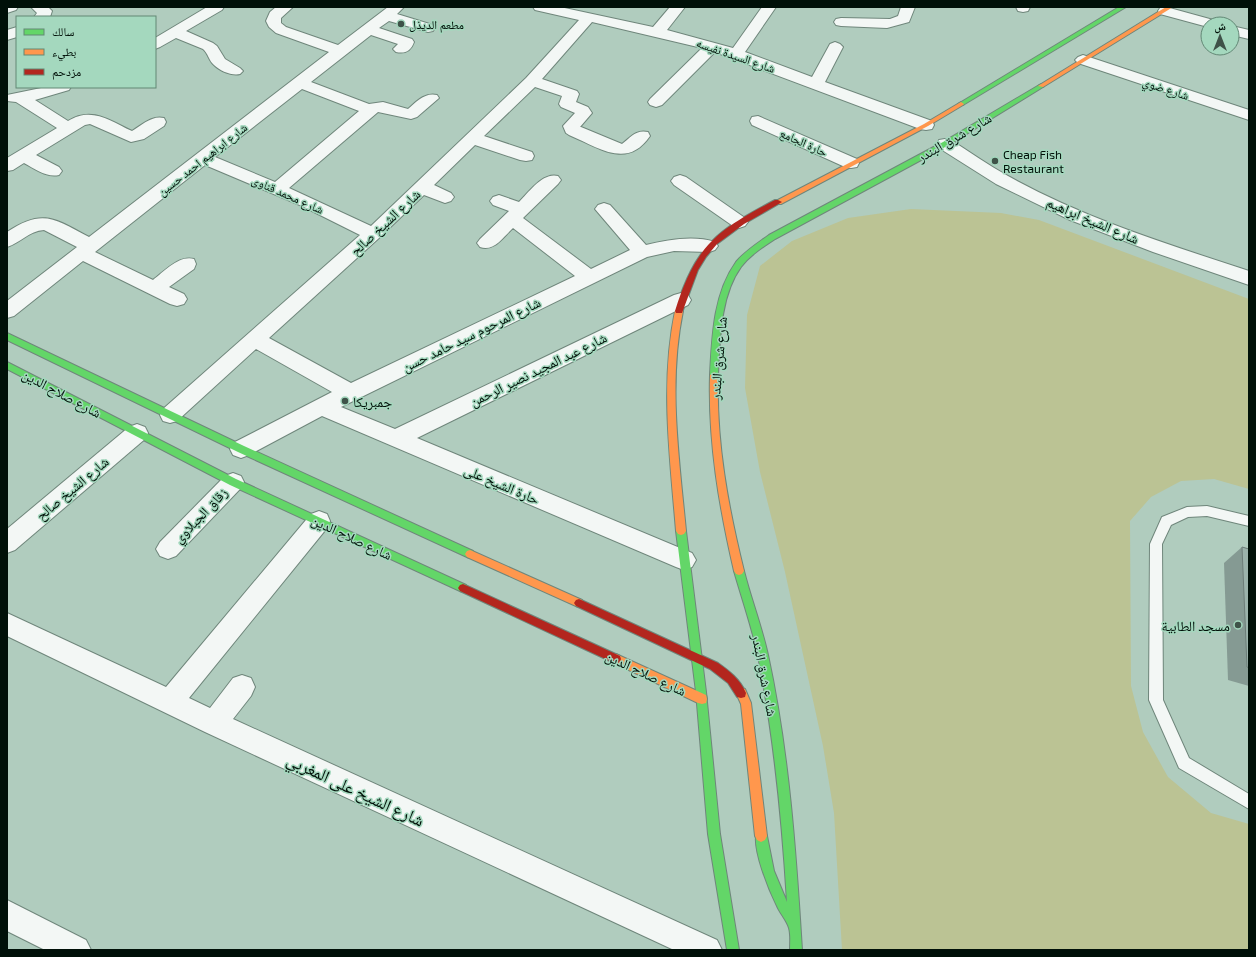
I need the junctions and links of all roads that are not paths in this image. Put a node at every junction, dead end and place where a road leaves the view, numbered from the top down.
1 (11, 7) edge
2 (38, 7) edge
3 (217, 7) edge
4 (286, 7) edge
5 (540, 7) edge
6 (678, 7) edge
7 (769, 7) edge
8 (908, 7) edge
9 (1120, 7) edge
10 (7, 9) edge
11 (1168, 9) edge
12 (392, 11) edge
13 (594, 11) edge
14 (42, 16) edge
15 (1200, 20) edge
16 (841, 22) dead end
17 (428, 28) dead end
18 (368, 29) junction
19 (16, 32) edge
20 (175, 32) junction
21 (657, 32) junction
22 (7, 36) edge
23 (156, 43) edge
24 (713, 46) junction
25 (835, 47) dead end
26 (401, 49) dead end
27 (340, 51) junction
28 (736, 54) junction
29 (1083, 60) junction
30 (235, 71) dead end
31 (532, 81) junction
32 (300, 83) junction
33 (816, 84) junction
34 (60, 88) edge
35 (13, 98) edge
36 (431, 98) dead end
37 (656, 102) dead end
38 (370, 110) junction
39 (1249, 115) edge
40 (758, 121) dead end
41 (158, 122) dead end
42 (926, 125) junction
43 (68, 128) junction
44 (642, 136) dead end
45 (472, 138) junction
46 (945, 144) junction
47 (24, 156) junction
48 (526, 156) dead end
49 (202, 158) junction
50 (851, 163) junction
51 (7, 166) edge
52 (53, 171) dead end
53 (552, 180) dead end
54 (680, 181) dead end
55 (422, 187) junction
56 (278, 188) junction
57 (445, 196) dead end
58 (499, 201) dead end
59 (604, 209) dead end
60 (516, 214) junction
61 (739, 222) junction
62 (373, 234) junction
63 (7, 242) edge
64 (486, 243) dead end
65 (708, 246) junction
66 (87, 249) junction
67 (642, 252) junction
68 (187, 264) dead end
69 (589, 277) junction
70 (1249, 278) edge
71 (155, 288) junction
72 (177, 299) dead end
73 (681, 300) junction
74 (7, 311) edge
75 (7, 336) edge
76 (256, 340) junction
77 (7, 365) edge
78 (351, 393) junction
79 (321, 407) junction
80 (170, 416) junction
81 (137, 433) junction
82 (395, 439) junction
83 (241, 449) junction
84 (233, 482) junction
85 (318, 521) junction
86 (1249, 522) edge
87 (7, 544) edge
88 (168, 549) dead end
89 (684, 560) junction
90 (7, 624) edge
91 (697, 656) junction
92 (242, 687) dead end
93 (702, 700) junction
94 (170, 702) junction
95 (214, 723) junction
96 (1249, 802) edge
97 (7, 915) edge
98 (795, 927) junction
99 (67, 948) edge
100 (708, 950) edge
101 (733, 950) edge
102 (796, 950) edge

1 - 10 street
2 - 14 street
3 - 20 street
4 - 27 street
5 - 13 street, شارع السيدة نفيسه
6 - 21 street
7 - 28 street
8 - 16 street
9 - 42 main road, شارع شرق البندر
11 - 15 street
11 - 29 main road, شارع شرق البندر
12 - 17 street
12 - 18 street, شارع ابراهيم احمد حسين
13 - 21 street, شارع السيدة نفيسه
13 - 31 street, شارع الشيخ صالح
18 - 26 street
18 - 27 street, شارع ابراهيم احمد حسين
19 - 22 street
20 - 23 street
20 - 30 street
21 - 24 street, شارع السيدة نفيسه
24 - 28 street, شارع السيدة نفيسه
24 - 37 street
25 - 33 street
27 - 32 street, شارع ابراهيم احمد حسين
28 - 33 street, شارع السيدة نفيسه
29 - 39 street, شارع ضوي
29 - 46 main road, شارع شرق البندر
31 - 44 street
31 - 45 street, شارع الشيخ صالح
32 - 38 street
32 - 49 street, شارع ابراهيم احمد حسين
33 - 42 street, شارع السيدة نفيسه
34 - 35 street
35 - 43 street
36 - 38 street
38 - 56 street
40 - 50 street, حارة الجامع
41 - 43 street
42 - 50 main road, شارع شرق البندر
43 - 47 street
45 - 48 street
45 - 55 street, شارع الشيخ صالح
46 - 70 street, شارع الشيخ ابراهيم
46 - 98 main road, شارع شرق البندر
47 - 51 street
47 - 52 street
49 - 56 street, شارع محمد قناوى
49 - 66 street, شارع ابراهيم احمد حسين
50 - 61 main road, شارع شرق البندر
53 - 60 street
54 - 61 street
55 - 57 street
55 - 62 street, شارع الشيخ صالح
56 - 62 street, شارع محمد قناوى
58 - 60 street
59 - 67 street
60 - 64 street
60 - 69 street
61 - 65 main road, شارع شرق البندر
62 - 76 street, شارع الشيخ صالح
63 - 66 street
65 - 67 street, شارع المرحوم سيد حامد حسن
65 - 73 main road, شارع شرق البندر
66 - 71 street
66 - 74 street, شارع ابراهيم احمد حسين
67 - 69 street, شارع المرحوم سيد حامد حسن
68 - 71 street
69 - 78 street, شارع المرحوم سيد حامد حسن
71 - 72 street
73 - 82 street, شارع عبد المجيد نصير الرحمن
73 - 89 main road, شارع شرق البندر
75 - 80 main road, شارع صلاح الدين
76 - 78 street
76 - 80 street, شارع الشيخ صالح
77 - 81 main road, شارع صلاح الدين
78 - 79 street, شارع المرحوم سيد حامد حسن
79 - 82 street, حارة الشيخ على
79 - 83 street, شارع المرحوم سيد حامد حسن
80 - 83 main road, شارع صلاح الدين
81 - 84 main road, شارع صلاح الدين
81 - 87 street, شارع الشيخ صالح
82 - 89 street, حارة الشيخ على
83 - 91 main road, شارع صلاح الدين
84 - 85 main road, شارع صلاح الدين
84 - 88 street, زقاق الجبلاوي
85 - 93 main road, شارع صلاح الدين
85 - 94 street
86 - 96 lane
89 - 91 main road, شارع شرق البندر
90 - 94 street, شارع الشيخ على المغربي
91 - 93 main road, شارع شرق البندر
91 - 98 main road, شارع صلاح الدين
92 - 95 street
93 - 101 main road, شارع شرق البندر
94 - 95 street, شارع الشيخ على المغربي
95 - 100 street, شارع الشيخ على المغربي
97 - 99 street
98 - 102 main road, شارع شرق البندر

